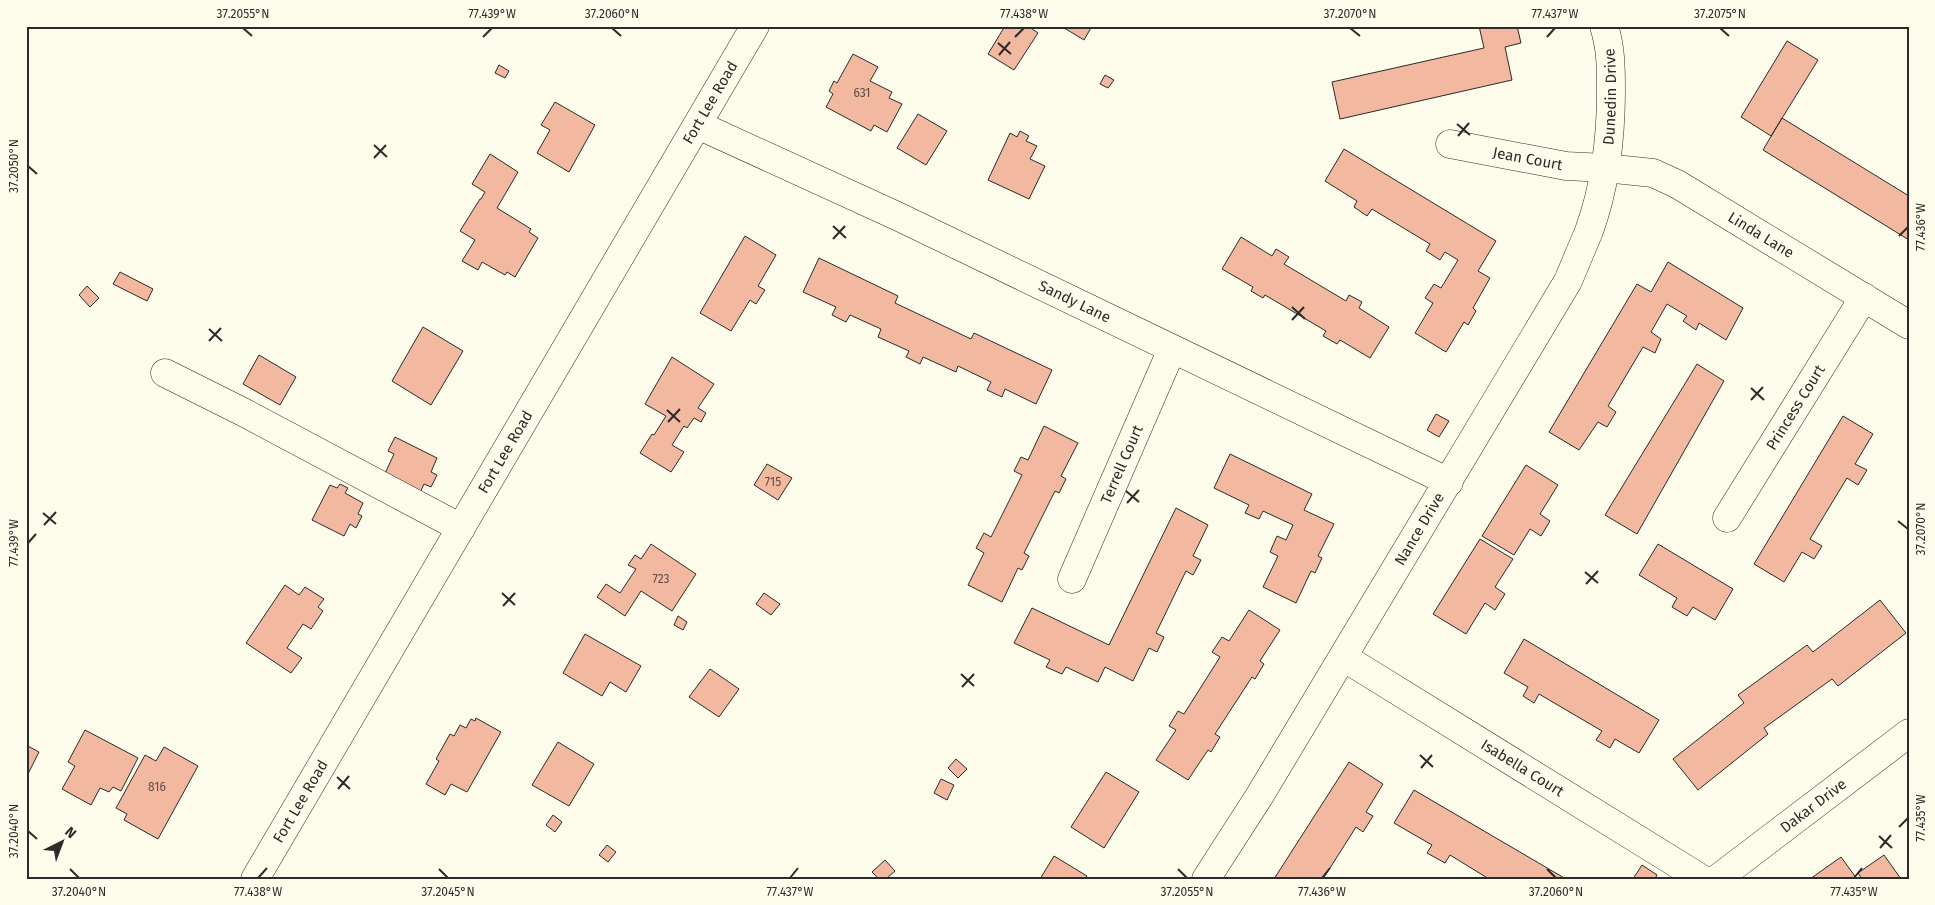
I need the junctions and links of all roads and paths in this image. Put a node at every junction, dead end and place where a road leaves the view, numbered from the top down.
1 (756, 26) edge
2 (1604, 26) edge
3 (698, 125) junction
4 (1450, 144) dead end
5 (1605, 168) junction
6 (1864, 297) junction
7 (1909, 325) edge
8 (1172, 349) junction
9 (166, 373) dead end
10 (1448, 482) junction
11 (1727, 518) dead end
12 (461, 528) junction
13 (1072, 580) dead end
14 (1343, 657) junction
15 (1909, 733) edge
16 (254, 879) edge
17 (1206, 879) edge
18 (1702, 879) edge
19 (1717, 879) edge

1 - 3 street, Fort Lee Road
2 - 5 street, Dunedin Drive
3 - 8 street, Sandy Lane
3 - 12 street, Fort Lee Road
4 - 5 street, Jean Court
5 - 6 street, Linda Lane
5 - 10 street, Nance Drive
6 - 7 street, Linda Lane
6 - 11 street, Princess Court
8 - 10 street, Sandy Lane
8 - 13 street, Terrell Court
9 - 12 street
10 - 14 street, Nance Drive
12 - 16 street, Fort Lee Road
14 - 17 street, Nance Drive
14 - 18 street, Isabella Court
15 - 19 street, Dakar Drive

